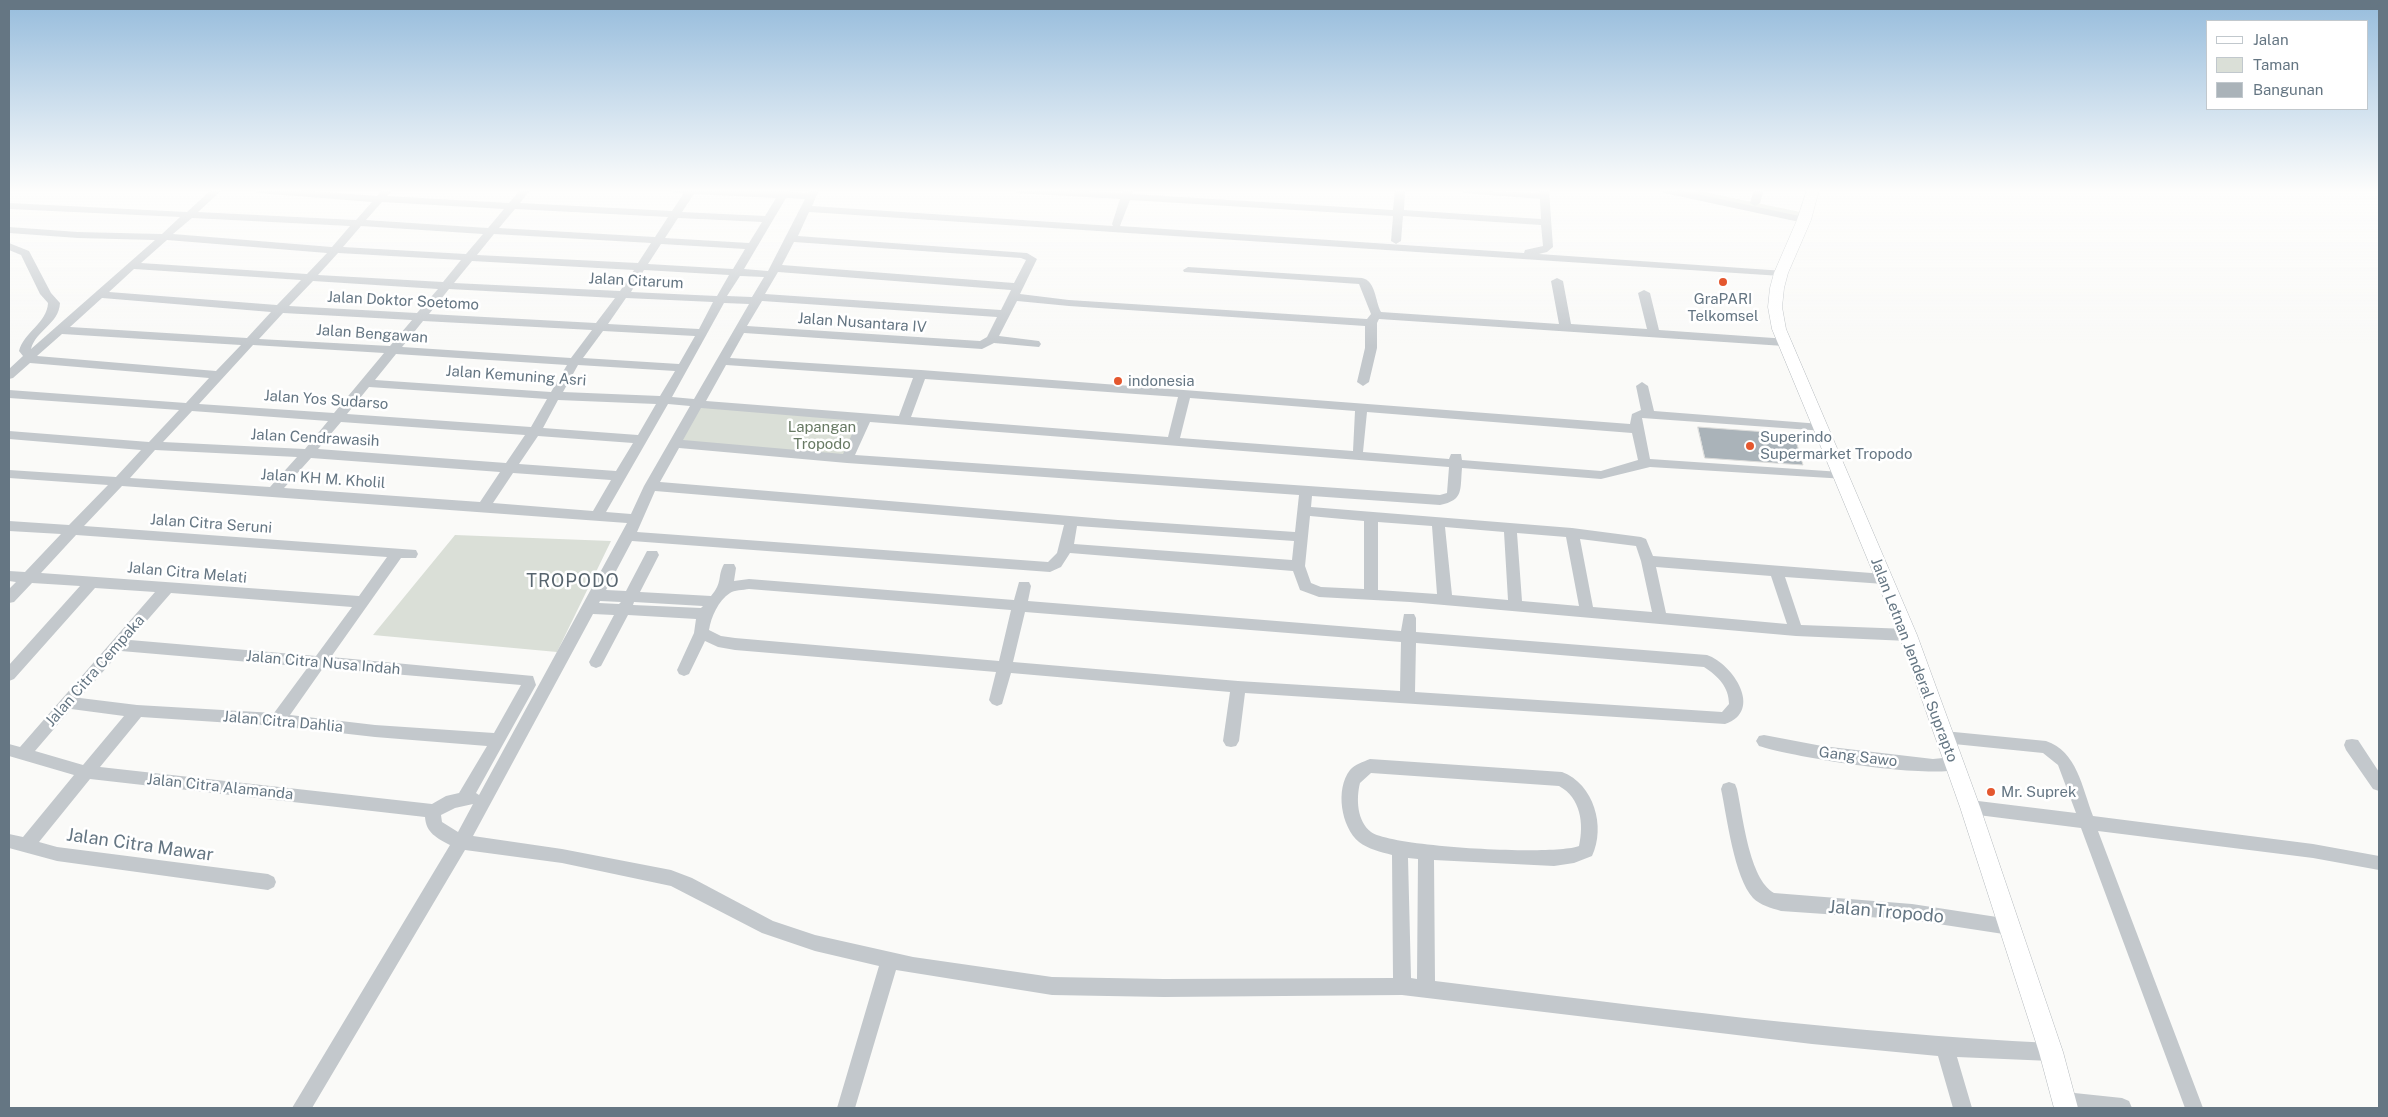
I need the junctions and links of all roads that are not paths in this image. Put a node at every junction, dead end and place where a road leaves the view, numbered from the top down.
1 (159, 242) edge
2 (232, 242) edge
3 (341, 242) edge
4 (482, 242) edge
5 (657, 242) edge
6 (679, 242) edge
7 (754, 242) edge
8 (789, 242) edge
9 (835, 242) edge
10 (1370, 242) edge
11 (1409, 242) edge
12 (1548, 242) edge
13 (1795, 242) edge
14 (9, 246) edge
15 (752, 246) junction
16 (335, 250) junction
17 (470, 258) junction
18 (133, 266) junction
19 (640, 267) junction
20 (1188, 270) dead end
21 (772, 271) junction
22 (736, 272) junction
23 (1781, 273) junction
24 (310, 276) junction
25 (1557, 281) dead end
26 (446, 286) junction
27 (1016, 292) junction
28 (1644, 293) dead end
29 (100, 295) junction
30 (623, 295) junction
31 (756, 299) junction
32 (718, 301) junction
33 (280, 309) junction
34 (1004, 314) junction
35 (421, 317) junction
36 (1374, 319) junction
37 (599, 327) junction
38 (1566, 328) junction
39 (741, 329) junction
40 (60, 330) junction
41 (704, 333) junction
42 (1654, 334) junction
43 (250, 341) junction
44 (987, 342) junction
45 (1784, 342) junction
46 (1036, 344) dead end
47 (392, 350) junction
48 (29, 359) junction
49 (575, 361) junction
50 (722, 361) junction
51 (682, 368) junction
52 (921, 374) junction
53 (217, 375) junction
54 (9, 376) edge
55 (1363, 382) dead end
56 (365, 383) junction
57 (1642, 386) dead end
58 (9, 394) edge
59 (1185, 394) junction
60 (555, 396) junction
61 (664, 400) junction
62 (696, 401) junction
63 (188, 408) junction
64 (1361, 408) junction
65 (1648, 413) junction
66 (338, 417) junction
67 (866, 417) junction
68 (904, 417) junction
69 (1637, 428) junction
70 (1821, 428) junction
71 (534, 430) junction
72 (9, 435) edge
73 (1174, 438) junction
74 (642, 439) junction
75 (676, 444) junction
76 (150, 446) junction
77 (1358, 449) junction
78 (308, 454) junction
79 (847, 459) junction
80 (1456, 460) junction
81 (1645, 463) junction
82 (511, 467) junction
83 (9, 474) edge
84 (620, 476) junction
85 (1841, 476) junction
86 (118, 483) junction
87 (651, 486) junction
88 (1306, 491) junction
89 (273, 492) junction
90 (483, 507) junction
91 (1304, 512) junction
92 (597, 516) junction
93 (1371, 517) junction
94 (636, 519) junction
95 (1071, 521) junction
96 (1438, 523) junction
97 (9, 526) edge
98 (1510, 528) junction
99 (74, 531) junction
100 (1572, 532) junction
101 (628, 536) junction
102 (1300, 537) junction
103 (1066, 548) junction
104 (652, 555) dead end
105 (1648, 561) junction
106 (1298, 566) junction
107 (729, 568) dead end
108 (1777, 572) junction
109 (9, 576) edge
110 (29, 577) junction
111 (1884, 580) junction
112 (92, 582) junction
113 (1024, 586) dead end
114 (166, 588) junction
115 (726, 588) junction
116 (1371, 595) junction
117 (9, 598) edge
118 (1445, 600) junction
119 (714, 601) junction
120 (362, 602) junction
121 (592, 602) junction
122 (627, 604) junction
123 (1020, 605) junction
124 (1515, 606) junction
125 (1586, 612) junction
126 (705, 614) junction
127 (1409, 618) dead end
128 (1660, 618) junction
129 (1796, 630) junction
130 (702, 633) junction
131 (1908, 635) junction
132 (1409, 637) junction
133 (118, 645) junction
134 (318, 662) junction
135 (596, 662) dead end
136 (1006, 667) junction
137 (684, 670) dead end
138 (9, 674) edge
139 (1238, 687) junction
140 (1407, 697) junction
141 (997, 700) dead end
142 (69, 703) junction
143 (137, 711) junction
144 (278, 720) junction
145 (1944, 737) junction
146 (497, 740) junction
147 (1231, 741) dead end
148 (1764, 741) dead end
149 (2352, 745) dead end
150 (16, 752) edge
151 (1953, 764) junction
152 (86, 772) junction
153 (2377, 777) edge
154 (1729, 789) dead end
155 (465, 798) junction
156 (484, 799) junction
157 (1970, 807) junction
158 (433, 811) junction
159 (2086, 823) junction
160 (9, 841) edge
161 (461, 842) junction
162 (26, 847) junction
163 (1400, 849) junction
164 (1426, 851) junction
165 (2379, 863) edge
166 (268, 882) dead end
167 (2010, 926) junction
168 (890, 960) junction
169 (1402, 986) junction
170 (1426, 988) junction
171 (1945, 1048) junction
172 (2051, 1052) junction
173 (2066, 1105) edge
174 (300, 1108) edge
175 (846, 1108) edge
176 (1962, 1108) edge
177 (2122, 1108) edge
178 (2194, 1108) edge

1 - 18 street
2 - 16 street
3 - 16 street
4 - 17 street
5 - 19 street
6 - 15 street
7 - 15 street
8 - 21 street
9 - 27 street
10 - 23 street
11 - 12 street
13 - 23 main road, Jalan Letnan Jenderal Suprapto
14 - 48 street
15 - 22 street
16 - 17 street
16 - 24 street
17 - 19 street
17 - 26 street
18 - 24 street, Jalan Citarum
18 - 29 street
19 - 22 street
19 - 30 street
20 - 36 street
21 - 22 street
21 - 27 street
21 - 31 street
22 - 32 street
23 - 45 main road, Jalan Letnan Jenderal Suprapto
24 - 26 street, Jalan Citarum
24 - 33 street
25 - 38 street
26 - 30 street, Jalan Citarum
26 - 35 street
27 - 34 street
27 - 36 street
28 - 42 street
29 - 33 street, Jalan Doktor Soetomo
29 - 40 street
30 - 32 street, Jalan Citarum
30 - 37 street
31 - 32 street, Jalan Citarum
31 - 34 street, Jalan Citarum
31 - 39 street
32 - 41 street
33 - 35 street, Jalan Doktor Soetomo
33 - 43 street
34 - 44 street
35 - 37 street, Jalan Doktor Soetomo
35 - 47 street
36 - 38 street
36 - 55 street
37 - 41 street, Jalan Doktor Soetomo
37 - 49 street
38 - 42 street
39 - 44 street, Jalan Nusantara IV
39 - 50 street
40 - 43 street, Jalan Bengawan
40 - 48 street
41 - 51 street
42 - 45 street
43 - 47 street, Jalan Bengawan
43 - 53 street
44 - 46 street, Jalan Nusantara IV
45 - 70 main road, Jalan Letnan Jenderal Suprapto
47 - 49 street, Jalan Bengawan
47 - 56 street
48 - 53 street
48 - 54 street
49 - 51 street, Jalan Bengawan
49 - 60 street
50 - 52 street
50 - 62 street
51 - 61 street
52 - 59 street
52 - 68 street
53 - 63 street
56 - 60 street, Jalan Kemuning Asri
56 - 66 street
57 - 65 street
58 - 63 street, Jalan Yos Sudarso
59 - 64 street
59 - 73 street
60 - 61 street, Jalan Kemuning Asri
60 - 71 street
61 - 62 street, Jalan Kemuning Asri
61 - 74 street
62 - 67 street
62 - 68 street
62 - 75 street
63 - 66 street, Jalan Yos Sudarso
63 - 76 street
64 - 69 street
64 - 77 street
65 - 69 street
65 - 70 street
66 - 71 street, Jalan Yos Sudarso
66 - 78 street
67 - 68 street
67 - 79 street
68 - 73 street
69 - 81 street
70 - 85 main road, Jalan Letnan Jenderal Suprapto
71 - 74 street, Jalan Yos Sudarso
71 - 82 street
72 - 76 street, Jalan Cendrawasih
73 - 77 street
73 - 80 street
74 - 84 street
75 - 79 street
75 - 87 street
76 - 78 street, Jalan Cendrawasih
76 - 86 street
77 - 80 street
78 - 82 street, Jalan Cendrawasih
78 - 89 street
79 - 88 street
80 - 81 street
80 - 88 street
81 - 85 street
82 - 84 street, Jalan Cendrawasih
82 - 90 street
83 - 86 street, Jalan KH M. Kholil
84 - 92 street
85 - 111 main road, Jalan Letnan Jenderal Suprapto
86 - 89 street, Jalan KH M. Kholil
86 - 99 street
87 - 94 street
87 - 95 street
88 - 91 street
89 - 90 street, Jalan KH M. Kholil
90 - 92 street, Jalan KH M. Kholil
91 - 93 street
91 - 102 street
92 - 94 street, Jalan KH M. Kholil
93 - 96 street
93 - 116 street
94 - 101 street
95 - 102 street
95 - 103 street
96 - 98 street
96 - 118 street
97 - 99 street, Jalan Citra Seruni
98 - 100 street
98 - 124 street
99 - 110 street
99 - 120 street, Jalan Citra Seruni
100 - 105 street
100 - 125 street
101 - 103 street
101 - 121 street
102 - 106 street
103 - 106 street
104 - 122 street
105 - 108 street
105 - 128 street
106 - 116 street
107 - 115 street
108 - 111 street
108 - 129 street
109 - 110 street, Jalan Citra Melati
110 - 112 street, Jalan Citra Melati
110 - 117 street
111 - 131 main road, Jalan Letnan Jenderal Suprapto
112 - 114 street, Jalan Citra Melati
112 - 138 street
113 - 123 street
114 - 120 street, Jalan Citra Melati
114 - 133 street, Jalan Citra Cempaka
115 - 119 street
115 - 123 street
116 - 118 street
118 - 124 street
119 - 122 street
119 - 126 street
120 - 134 street
121 - 122 street
121 - 156 street
122 - 126 street
122 - 135 street
123 - 132 street
123 - 136 street
124 - 125 street
125 - 128 street
126 - 130 street
127 - 132 street
128 - 129 street
129 - 131 street
130 - 136 street
130 - 137 street
131 - 145 main road, Jalan Letnan Jenderal Suprapto
132 - 140 street
132 - 140 street
133 - 134 street, Jalan Citra Nusa Indah
133 - 142 street, Jalan Citra Cempaka
134 - 144 street
134 - 146 street, Jalan Citra Nusa Indah
136 - 139 street
136 - 141 street
139 - 140 street
139 - 147 street
142 - 143 street, Jalan Citra Dahlia
142 - 150 street, Jalan Citra Cempaka
143 - 144 street, Jalan Citra Dahlia
143 - 152 street
144 - 146 street, Jalan Citra Dahlia
145 - 151 main road, Jalan Letnan Jenderal Suprapto
145 - 159 street
146 - 155 street
148 - 151 street, Gang Sawo
149 - 153 street
150 - 152 street, Jalan Citra Alamanda
151 - 157 main road, Jalan Letnan Jenderal Suprapto
152 - 158 street, Jalan Citra Alamanda
152 - 162 street
154 - 167 street, Jalan Tropodo
155 - 156 street
155 - 158 street
156 - 161 street
157 - 159 street
157 - 167 main road, Jalan Letnan Jenderal Suprapto
158 - 161 street
159 - 165 street
159 - 178 street
160 - 162 street, Jalan Citra Mawar
161 - 168 street
161 - 174 street
162 - 166 street, Jalan Citra Mawar
163 - 164 street
163 - 164 street
163 - 169 street
164 - 170 street
167 - 172 main road, Jalan Letnan Jenderal Suprapto
168 - 169 street
168 - 175 street
169 - 170 street
170 - 171 street
171 - 172 street
171 - 176 street
172 - 173 main road, Jalan Letnan Jenderal Suprapto
173 - 177 street

